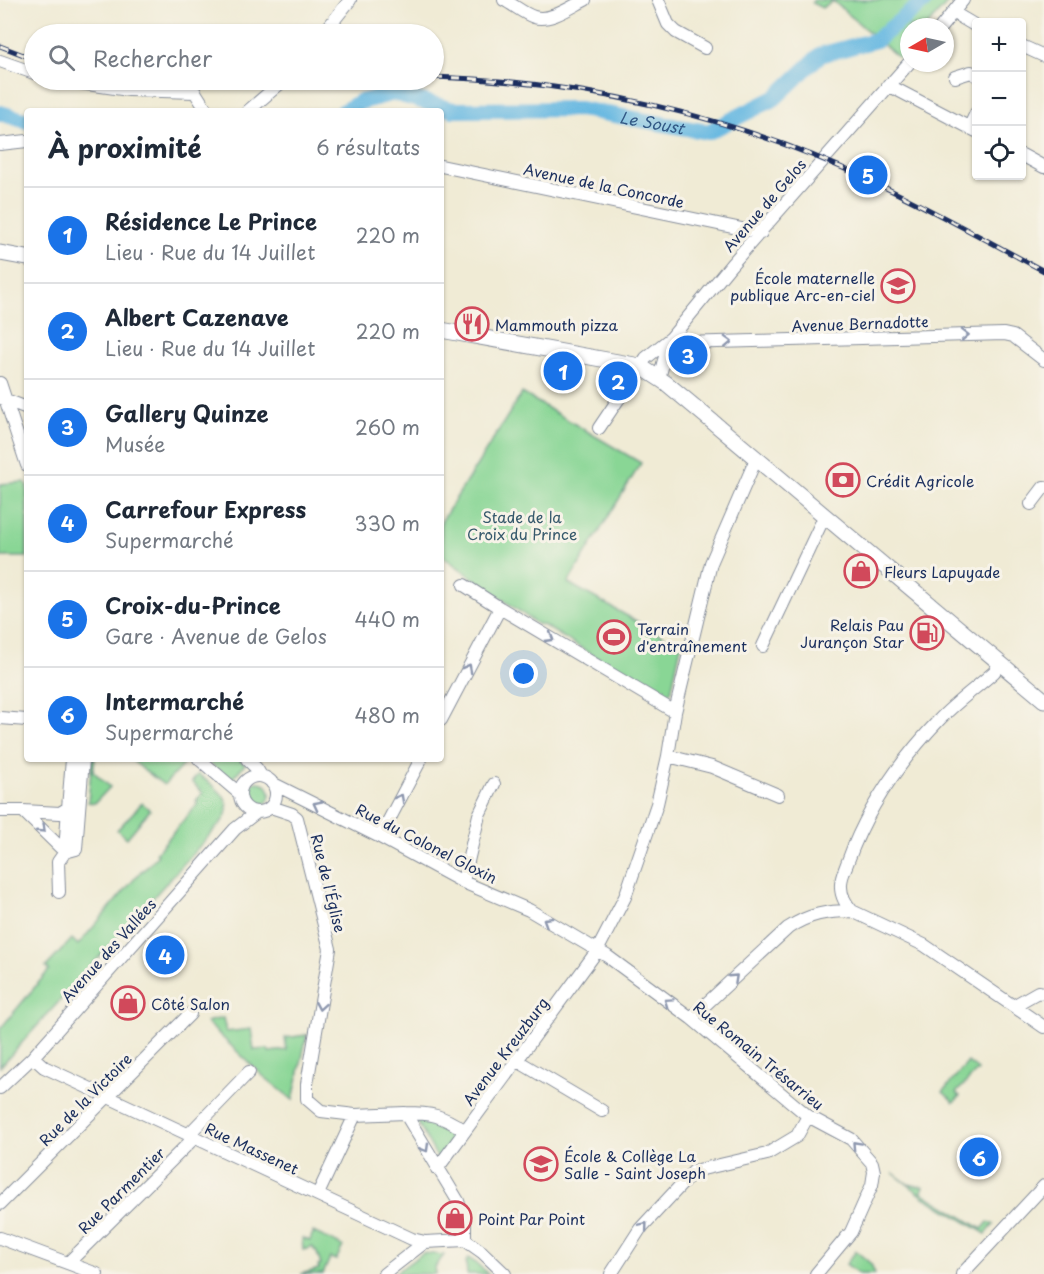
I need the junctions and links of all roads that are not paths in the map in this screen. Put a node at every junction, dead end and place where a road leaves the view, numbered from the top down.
1 (350, 0) edge
2 (504, 0) edge
3 (585, 0) edge
4 (658, 0) edge
5 (963, 0) edge
6 (954, 13) junction
7 (949, 18) edge
8 (331, 24) edge
9 (972, 24) edge
10 (705, 48) dead end
11 (1026, 48) edge
12 (1044, 56) edge
13 (0, 61) edge
14 (24, 69) edge
15 (900, 72) edge
16 (972, 73) edge
17 (955, 77) dead end
18 (888, 85) junction
19 (129, 90) edge
20 (272, 90) edge
21 (205, 108) edge
22 (251, 108) edge
23 (972, 129) edge
24 (24, 141) edge
25 (0, 144) edge
26 (1026, 157) edge
27 (444, 167) edge
28 (1044, 167) edge
29 (761, 233) junction
30 (0, 253) edge
31 (24, 257) edge
32 (444, 334) edge
33 (671, 338) junction
34 (1044, 360) edge
35 (640, 366) junction
36 (659, 378) junction
37 (0, 383) edge
38 (2, 398) edge
39 (24, 407) edge
40 (599, 428) dead end
41 (24, 457) edge
42 (756, 459) junction
43 (1044, 487) edge
44 (1031, 504) dead end
45 (825, 515) junction
46 (464, 585) dead end
47 (500, 608) junction
48 (763, 646) dead end
49 (1000, 664) junction
50 (1044, 700) edge
51 (675, 712) junction
52 (444, 714) edge
53 (0, 718) edge
54 (24, 720) edge
55 (668, 756) junction
56 (72, 762) edge
57 (83, 762) edge
58 (203, 762) edge
59 (250, 762) edge
60 (419, 762) edge
61 (261, 776) junction
62 (273, 783) junction
63 (494, 784) dead end
64 (240, 794) junction
65 (778, 795) dead end
66 (244, 806) junction
67 (271, 807) junction
68 (68, 808) junction
69 (0, 811) edge
70 (23, 811) junction
71 (256, 812) junction
72 (235, 829) junction
73 (380, 837) junction
74 (65, 852) junction
75 (463, 882) junction
76 (59, 892) dead end
77 (852, 911) junction
78 (597, 951) junction
79 (1044, 993) edge
80 (1015, 1005) junction
81 (190, 1014) dead end
82 (691, 1018) junction
83 (1044, 1027) edge
84 (33, 1057) junction
85 (516, 1060) junction
86 (249, 1072) dead end
87 (0, 1088) edge
88 (108, 1096) junction
89 (602, 1111) dead end
90 (405, 1113) junction
91 (355, 1115) junction
92 (808, 1116) junction
93 (464, 1130) junction
94 (191, 1136) junction
95 (437, 1169) junction
96 (1044, 1186) edge
97 (318, 1194) junction
98 (0, 1204) edge
99 (0, 1238) edge
100 (465, 1240) junction
101 (425, 1242) junction
102 (68, 1263) junction
103 (825, 1271) edge
104 (97, 1274) edge
105 (384, 1274) edge
106 (506, 1274) edge
107 (610, 1274) edge
108 (962, 1274) edge

1 - 8 street
2 - 3 street
4 - 10 street
5 - 6 street
6 - 7 street
6 - 9 street
11 - 12 street
13 - 14 street
15 - 18 street, Avenue de Gelos
16 - 17 street
18 - 23 street
18 - 29 street, Avenue de Gelos
19 - 21 street
20 - 22 street
24 - 25 street
26 - 28 street
27 - 29 street, Avenue de la Concorde
29 - 33 street, Avenue de Gelos
30 - 31 main road
32 - 35 main road
33 -> 34 street, Avenue Bernadotte
33 - 35 street, Avenue de Gelos
33 - 36 street
35 - 36 main road
35 - 40 street, Avenue de Gelos
36 - 42 main road
37 - 38 street
38 - 39 street
38 - 41 street
42 - 45 main road
42 - 51 street, Avenue Kreuzburg
43 - 44 street
45 - 48 street
45 - 49 main road
46 - 47 street
47 -> 51 street
52 -> 47 street
49 - 50 main road
49 - 77 street
51 - 55 street, Avenue Kreuzburg
53 - 54 street
55 - 65 street
55 - 78 street, Avenue Kreuzburg
56 - 68 street
57 - 74 street
58 - 64 street
59 - 61 street
73 -> 60 street
61 - 62 street
61 - 64 street
62 - 67 street
73 -> 62 street, Rue du Colonel Gloxin
63 - 75 street
64 - 66 street
66 - 71 street
66 - 72 street, Avenue des Vallées
67 - 71 street
67 -> 91 street, Rue de l'Église
68 - 70 street
68 - 74 street
69 - 70 street
70 -> 74 street
71 - 72 street, Avenue des Vallées
72 - 84 street, Avenue des Vallées
73 - 75 street, Rue du Colonel Gloxin
74 - 76 street
78 -> 75 street, Rue du Colonel Gloxin
77 - 80 street
82 -> 77 street
82 -> 78 street, Rue Romain Trésarrieu
78 - 85 street, Avenue Kreuzburg
79 - 80 street
80 - 83 street
81 - 88 street, Rue de la Victoire
82 - 92 street, Rue Romain Trésarrieu
84 - 87 street, Avenue des Vallées
84 - 88 street, Rue Massenet
85 - 89 street
85 - 93 street, Avenue Kreuzburg
86 - 94 street, Rue Parmentier
88 - 94 street, Rue Massenet
88 - 98 street, Rue de la Victoire
90 - 91 street
90 - 93 street
90 -> 95 street
91 - 97 street
103 -> 92 street, Rue Romain Trésarrieu
107 -> 92 street
93 - 95 street, Avenue Kreuzburg
94 - 97 street, Rue Massenet
94 - 102 street, Rue Parmentier
95 - 100 street
96 - 108 street
97 - 101 street, Rue Massenet
99 - 102 street
100 - 101 street, Rue Massenet
100 - 106 street
101 - 105 street
102 - 104 street

